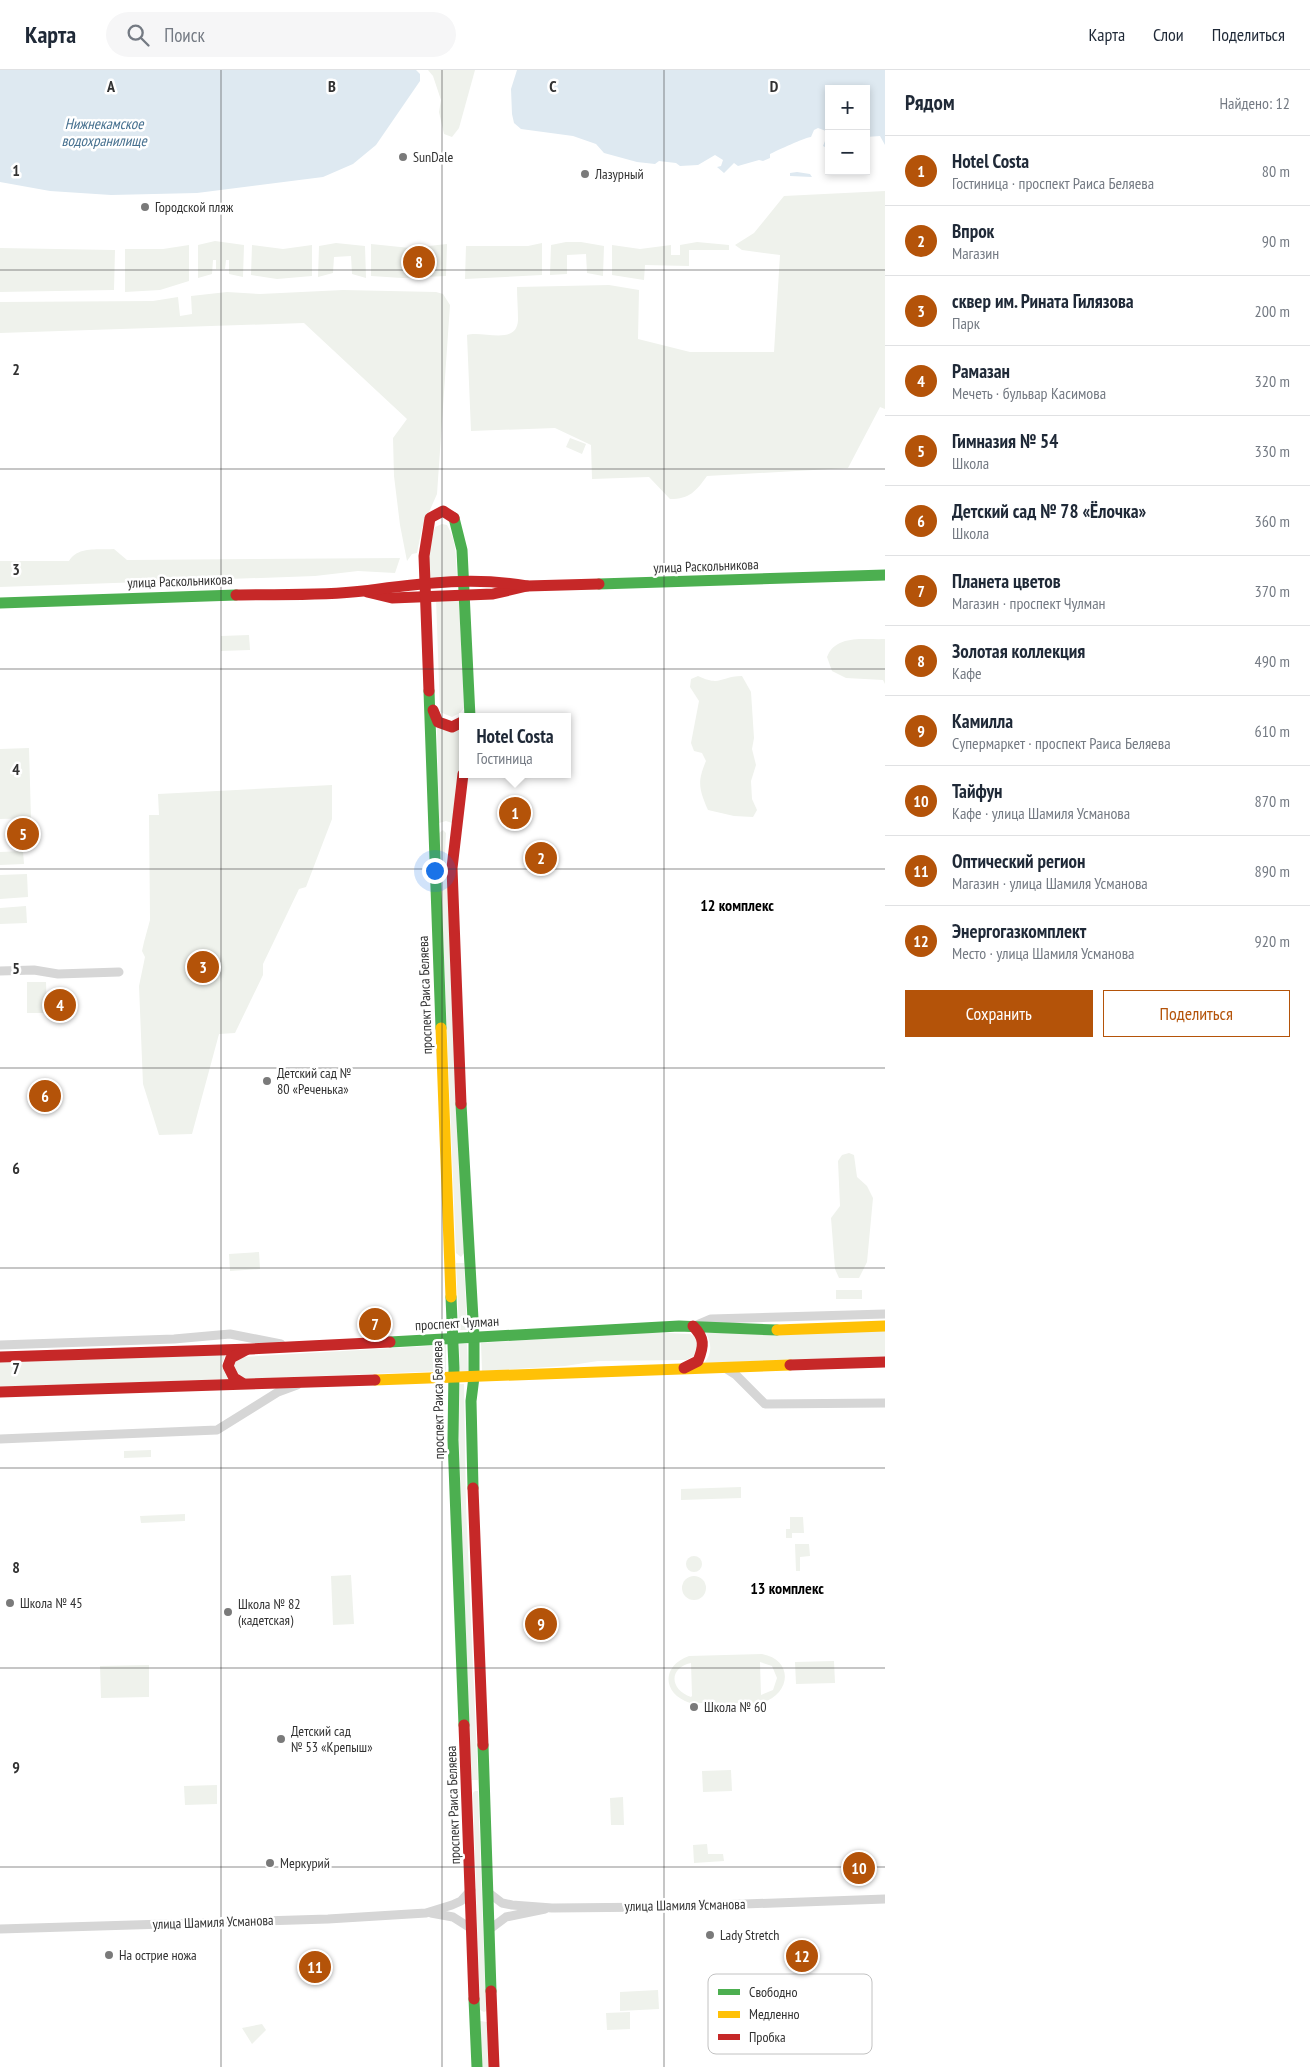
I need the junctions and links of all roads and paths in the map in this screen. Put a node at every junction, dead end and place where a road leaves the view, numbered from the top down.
1 (885, 576) edge
2 (464, 582) junction
3 (426, 583) junction
4 (527, 586) junction
5 (362, 591) junction
6 (465, 595) junction
7 (427, 596) junction
8 (0, 603) edge
9 (431, 705) junction
10 (470, 711) edge
11 (459, 724) edge
12 (462, 778) edge
13 (435, 831) junction
14 (455, 835) junction
15 (0, 971) edge
16 (119, 972) dead end
17 (449, 1251) junction
18 (470, 1253) junction
19 (885, 1314) edge
20 (693, 1326) junction
21 (885, 1326) edge
22 (474, 1337) junction
23 (453, 1338) junction
24 (0, 1345) edge
25 (291, 1346) junction
26 (251, 1348) junction
27 (0, 1358) edge
28 (885, 1362) edge
29 (684, 1368) junction
30 (725, 1368) junction
31 (474, 1377) junction
32 (453, 1378) junction
33 (242, 1383) junction
34 (302, 1384) junction
35 (0, 1392) edge
36 (885, 1403) edge
37 (0, 1438) edge
38 (467, 1794) junction
39 (485, 1795) junction
40 (471, 1890) junction
41 (489, 1893) junction
42 (885, 1899) edge
43 (552, 1908) junction
44 (426, 1912) junction
45 (0, 1929) edge
46 (472, 1929) junction
47 (490, 1929) junction
48 (475, 2009) junction
49 (492, 2009) junction
50 (477, 2067) edge
51 (494, 2067) edge

1 - 4 street, улица Раскольникова
2 - 3 street, улица Раскольникова
2 - 3 street, проспект Раиса Беляева
2 - 4 street, улица Раскольникова
2 - 6 street
3 - 5 street, улица Раскольникова
3 - 7 street, проспект Раиса Беляева
4 - 6 street, улица Раскольникова
5 - 7 street, улица Раскольникова
5 - 8 street, улица Раскольникова
6 - 7 street, улица Раскольникова
6 - 10 street
7 - 9 street, проспект Раиса Беляева
9 - 11 street
9 - 13 street, проспект Раиса Беляева
12 - 14 street
13 - 14 street
13 - 17 street, проспект Раиса Беляева
14 - 18 street
15 - 16 street
17 - 18 street
17 - 23 street, проспект Раиса Беляева
18 - 22 street
19 - 20 street
20 - 21 street, проспект Чулман
20 - 22 street, проспект Чулман
20 - 29 street
22 - 23 street, проспект Чулман
22 - 31 street
23 - 25 street, проспект Чулман
23 - 32 street, проспект Раиса Беляева
24 - 25 street
25 - 26 street, проспект Чулман
26 - 27 street, проспект Чулман
26 - 33 street
28 - 30 street
29 - 30 street
29 - 31 street
30 - 36 street
31 - 32 street
31 - 39 street
32 - 34 street
32 - 38 street, проспект Раиса Беляева
33 - 34 street
33 - 35 street
34 - 37 street
38 - 39 street
38 - 40 street, проспект Раиса Беляева
39 - 41 street
40 - 44 street, улица Шамиля Усманова
40 - 46 street, проспект Раиса Беляева
41 - 43 street, улица Шамиля Усманова
41 - 47 street
42 - 43 street, улица Шамиля Усманова
43 - 47 street
44 - 45 street, улица Шамиля Усманова
44 - 46 street, улица Шамиля Усманова
46 - 48 street, проспект Раиса Беляева
47 - 49 street
48 - 49 street
48 - 50 street, проспект Раиса Беляева
49 - 51 street

